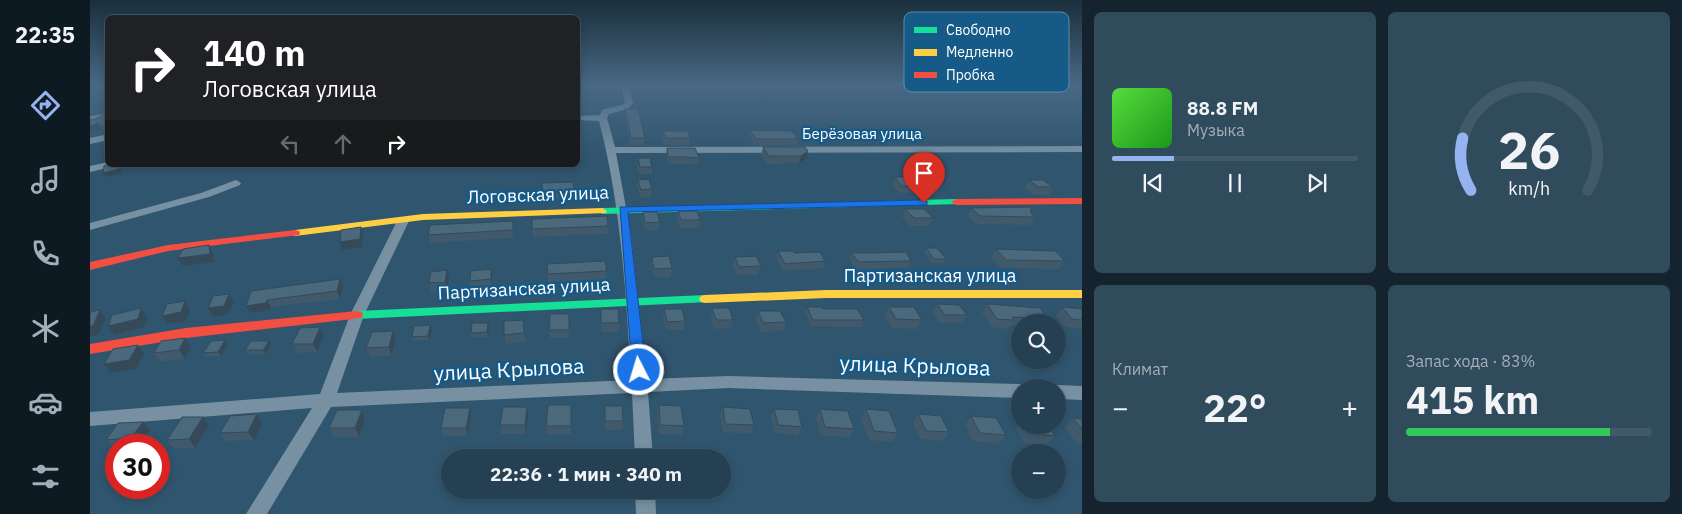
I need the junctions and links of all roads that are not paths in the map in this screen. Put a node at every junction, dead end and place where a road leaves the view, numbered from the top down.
1 (617, 109) edge
2 (105, 116) edge
3 (580, 118) edge
4 (603, 118) junction
5 (90, 119) edge
6 (105, 138) edge
7 (90, 141) edge
8 (1082, 149) edge
9 (612, 150) junction
10 (105, 166) edge
11 (90, 169) edge
12 (236, 183) dead end
13 (1082, 201) edge
14 (623, 209) junction
15 (403, 220) junction
16 (90, 227) edge
17 (90, 266) edge
18 (1082, 294) edge
19 (633, 301) junction
20 (357, 315) junction
21 (90, 349) edge
22 (640, 387) junction
23 (1011, 392) edge
24 (1066, 392) edge
25 (1082, 393) edge
26 (326, 400) junction
27 (90, 419) edge
28 (643, 449) edge
29 (645, 499) edge
30 (256, 514) edge
31 (646, 514) edge

1 - 4 street
2 - 5 street
3 - 4 street
4 - 9 street
6 - 7 street
8 - 9 street, Берёзовая улица
9 - 14 street
10 - 11 street
12 - 16 street
13 - 14 street, Логовская улица
14 - 15 street, Логовская улица
14 - 19 street
15 - 17 street, Логовская улица
15 - 20 street
18 - 19 street, Партизанская улица
19 - 20 street, Партизанская улица
19 - 22 street
20 - 21 street, Партизанская улица
20 - 26 street
22 - 23 street, улица Крылова
22 - 26 street, улица Крылова
22 - 28 street
24 - 25 street
26 - 27 street, улица Крылова
26 - 30 street
29 - 31 street

